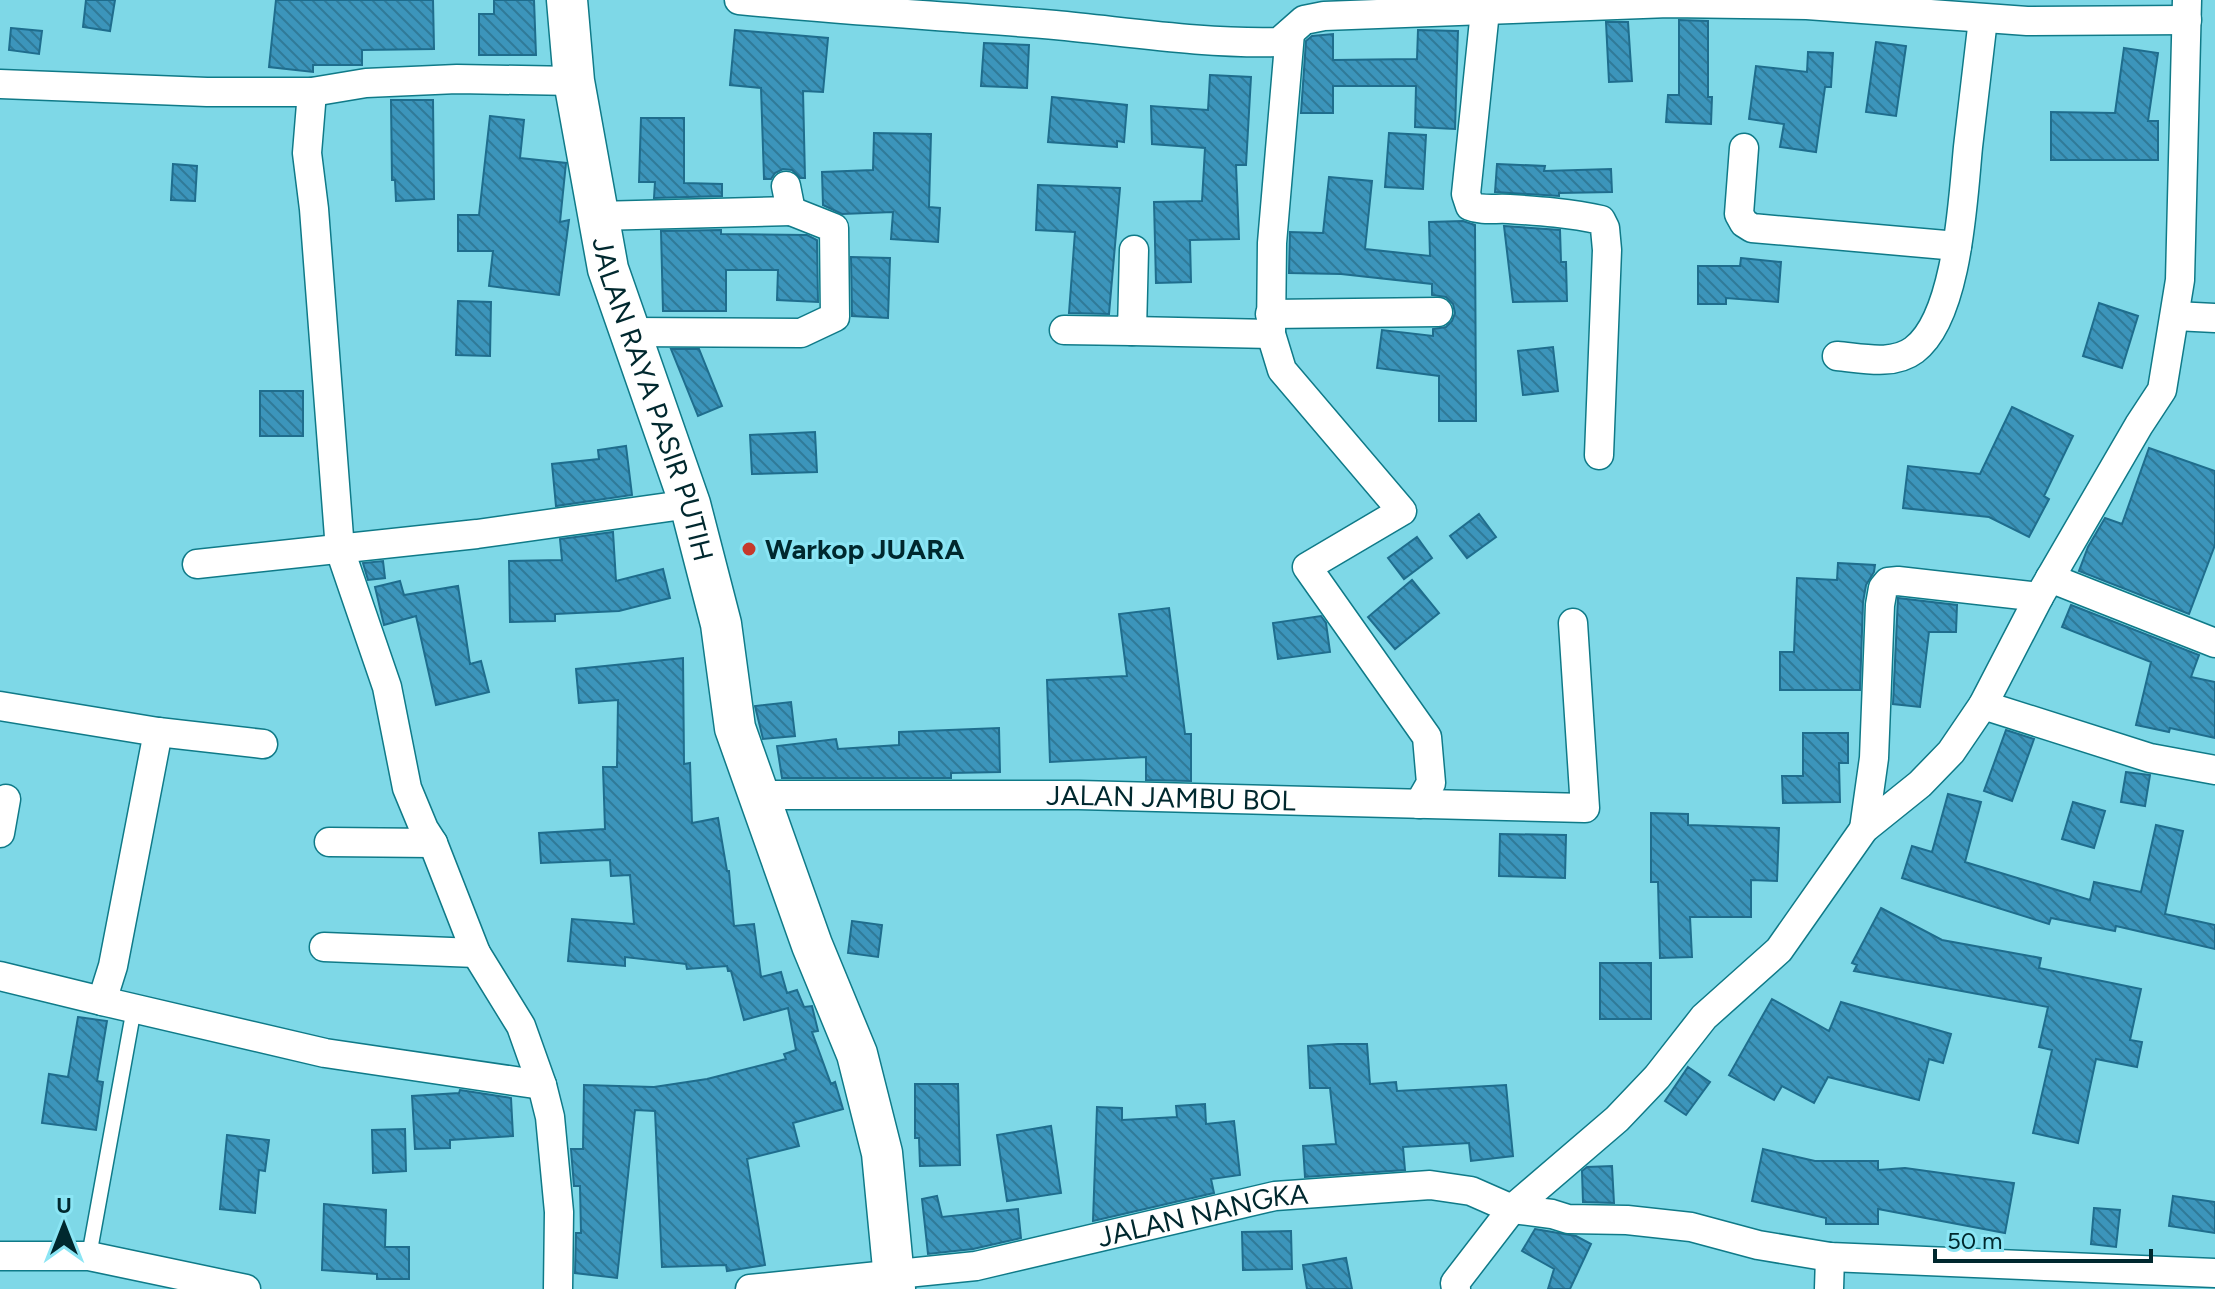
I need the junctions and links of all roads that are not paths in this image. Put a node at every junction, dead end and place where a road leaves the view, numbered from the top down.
1 (567, 0) edge
2 (739, 0) edge
3 (1669, 2) edge
4 (1935, 8) edge
5 (2187, 10) edge
6 (1485, 11) junction
7 (1983, 19) junction
8 (1290, 33) junction
9 (574, 81) junction
10 (0, 84) edge
11 (312, 92) junction
12 (1744, 148) dead end
13 (597, 216) junction
14 (1957, 246) junction
15 (1134, 250) dead end
16 (1438, 312) dead end
17 (2175, 316) junction
18 (2215, 318) edge
19 (1270, 324) junction
20 (1064, 330) dead end
21 (1132, 331) junction
22 (628, 332) junction
23 (1837, 356) dead end
24 (1599, 455) dead end
25 (690, 504) junction
26 (340, 550) junction
27 (197, 564) dead end
28 (2045, 588) junction
29 (1573, 623) dead end
30 (2215, 643) edge
31 (1983, 705) junction
32 (0, 706) edge
33 (158, 732) junction
34 (263, 744) dead end
35 (2215, 770) edge
36 (759, 795) junction
37 (6, 799) dead end
38 (1419, 804) junction
39 (1864, 829) junction
40 (0, 833) edge
41 (329, 842) dead end
42 (433, 843) junction
43 (324, 947) dead end
44 (476, 953) junction
45 (0, 976) edge
46 (102, 1001) junction
47 (134, 1008) junction
48 (542, 1085) junction
49 (1512, 1209) junction
50 (0, 1256) edge
51 (89, 1256) junction
52 (1830, 1257) junction
53 (2215, 1273) edge
54 (894, 1282) edge
55 (190, 1284) edge
56 (246, 1289) edge
57 (558, 1289) edge
58 (750, 1289) edge
59 (1456, 1289) edge
60 (1829, 1289) edge

1 - 9 street, JALAN RAYA PASIR PUTIH
2 - 8 street
3 - 4 street
3 - 6 street
4 - 7 street
5 - 7 street
5 - 17 street
6 - 8 street
6 - 24 street
7 - 14 street
8 - 19 street
9 - 11 street
9 - 13 street, JALAN RAYA PASIR PUTIH
10 - 11 street
11 - 26 street
12 - 14 street
13 - 22 street, JALAN RAYA PASIR PUTIH
13 - 22 street
14 - 23 street
15 - 21 street
16 - 19 street
17 - 18 street
17 - 28 street
19 - 21 street
19 - 38 street
20 - 21 street
22 - 25 street, JALAN RAYA PASIR PUTIH
25 - 26 street
25 - 36 street, JALAN RAYA PASIR PUTIH
26 - 27 street
26 - 42 street
28 - 30 street
28 - 31 street
28 - 39 street
29 - 38 street, JALAN JAMBU BOL
31 - 35 street
31 - 39 street
32 - 33 street
33 - 34 street
33 - 46 street
36 - 38 street, JALAN JAMBU BOL
36 - 54 street, JALAN RAYA PASIR PUTIH
37 - 40 street
39 - 49 street
41 - 42 street
42 - 44 street
43 - 44 street
44 - 48 street
45 - 46 street
46 - 47 street
47 - 48 street
47 - 51 lane
48 - 57 street
49 - 52 street, JALAN NANGKA
49 - 54 street, JALAN NANGKA
49 - 59 street
50 - 51 street
51 - 55 street
52 - 53 street, JALAN NANGKA
52 - 60 street
54 - 58 street, JALAN NANGKA
55 - 56 street

